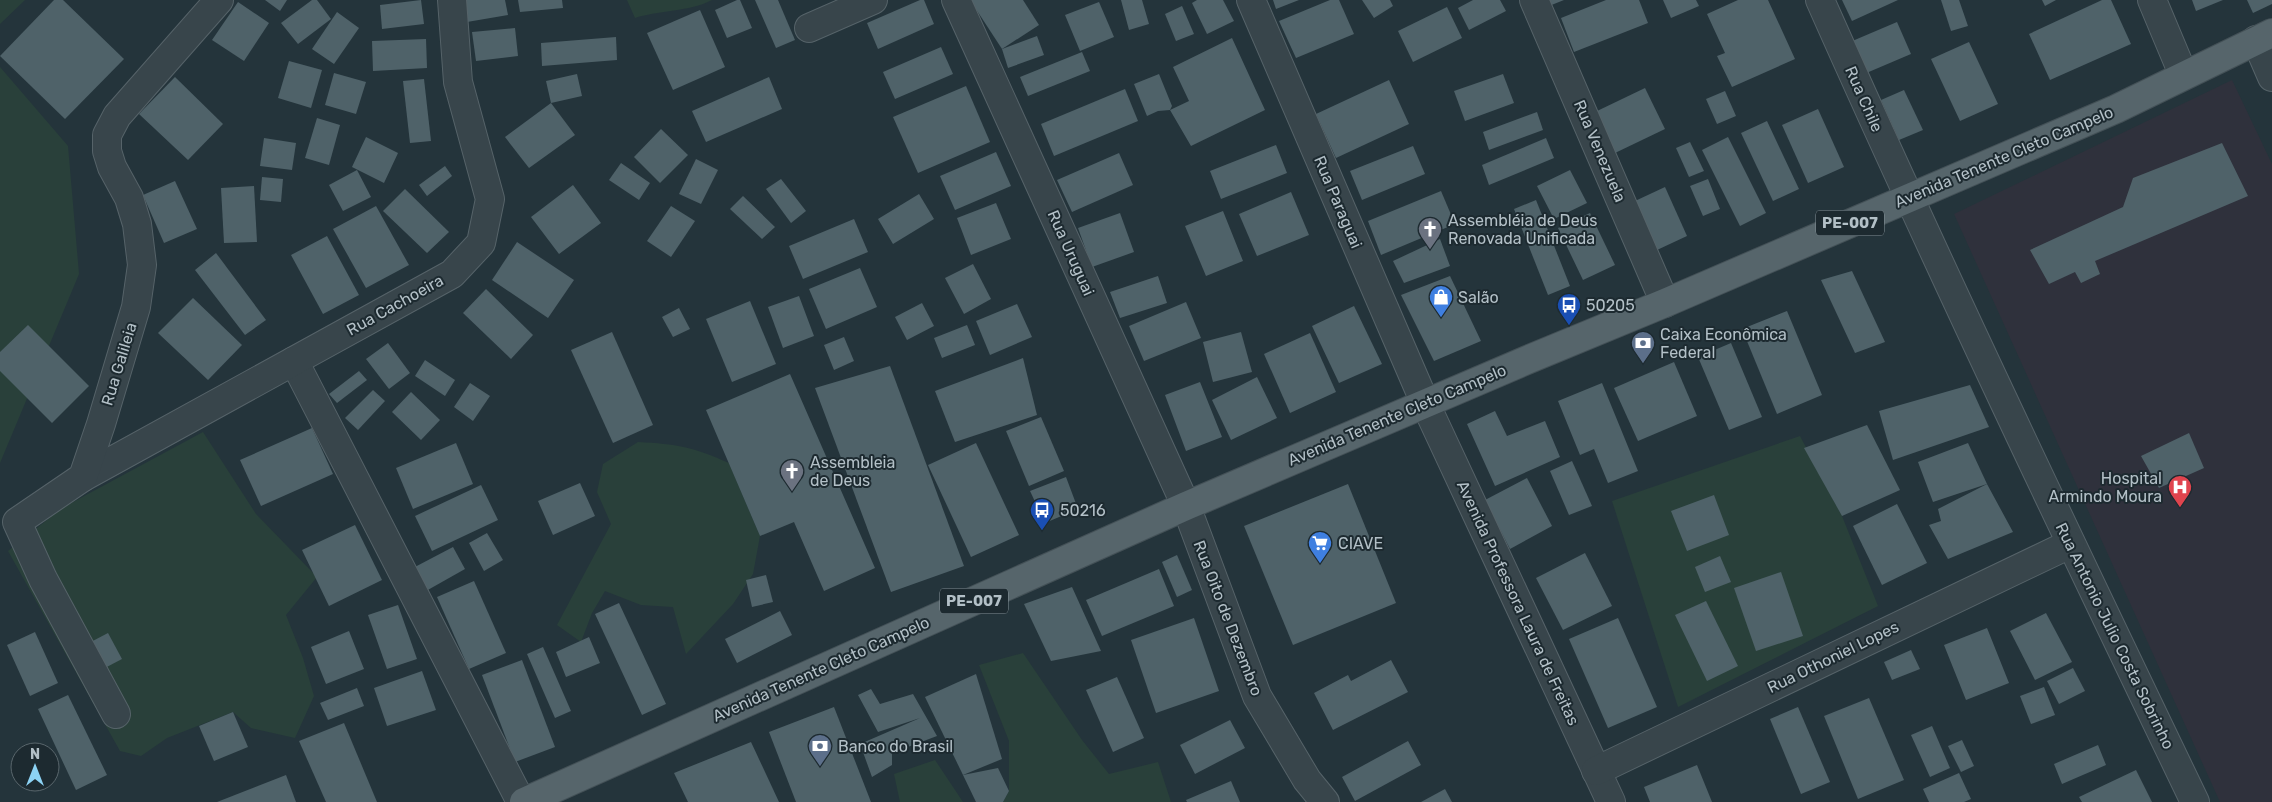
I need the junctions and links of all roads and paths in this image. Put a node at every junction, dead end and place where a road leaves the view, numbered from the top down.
1 (219, 0) edge
2 (452, 0) edge
3 (873, 0) edge
4 (956, 0) edge
5 (1251, 0) edge
6 (1534, 0) edge
7 (1820, 0) edge
8 (2152, 0) edge
9 (809, 28) dead end
10 (2264, 36) edge
11 (2183, 74) junction
12 (2272, 77) edge
13 (1908, 198) junction
14 (1665, 303) junction
15 (294, 360) junction
16 (1425, 403) junction
17 (83, 477) junction
18 (1186, 506) junction
19 (8, 528) edge
20 (2070, 544) junction
21 (116, 714) dead end
22 (1596, 771) junction
23 (534, 800) edge
24 (1326, 802) edge
25 (1610, 802) edge
26 (2195, 802) edge

1 - 17 street, Rua Galileia
2 - 15 street, Rua Cachoeira
3 - 9 street
4 - 18 street, Rua Uruguai
5 - 16 street, Rua Paraguai
6 - 14 street, Rua Venezuela
7 - 13 street, Rua Chile
8 - 11 street
10 - 11 main road, Avenida Tenente Cleto Campelo / PE-007
10 - 12 street
11 - 13 main road, Avenida Tenente Cleto Campelo / PE-007
13 - 14 main road, Avenida Tenente Cleto Campelo / PE-007
13 - 20 street, Rua Antonio Julio Costa Sobrinho
14 - 16 main road, Avenida Tenente Cleto Campelo / PE-007
15 - 17 street, Rua Cachoeira
15 - 23 street
16 - 18 main road, Avenida Tenente Cleto Campelo / PE-007
16 - 22 street, Avenida Professora Laura de Freitas
17 - 19 street
18 - 23 main road, Avenida Tenente Cleto Campelo / PE-007
18 - 24 street, Rua Oito de Dezembro
19 - 21 street
20 - 22 street, Rua Othoniel Lopes
20 - 26 street, Rua Antonio Julio Costa Sobrinho
22 - 25 street, Avenida Professora Laura de Freitas

